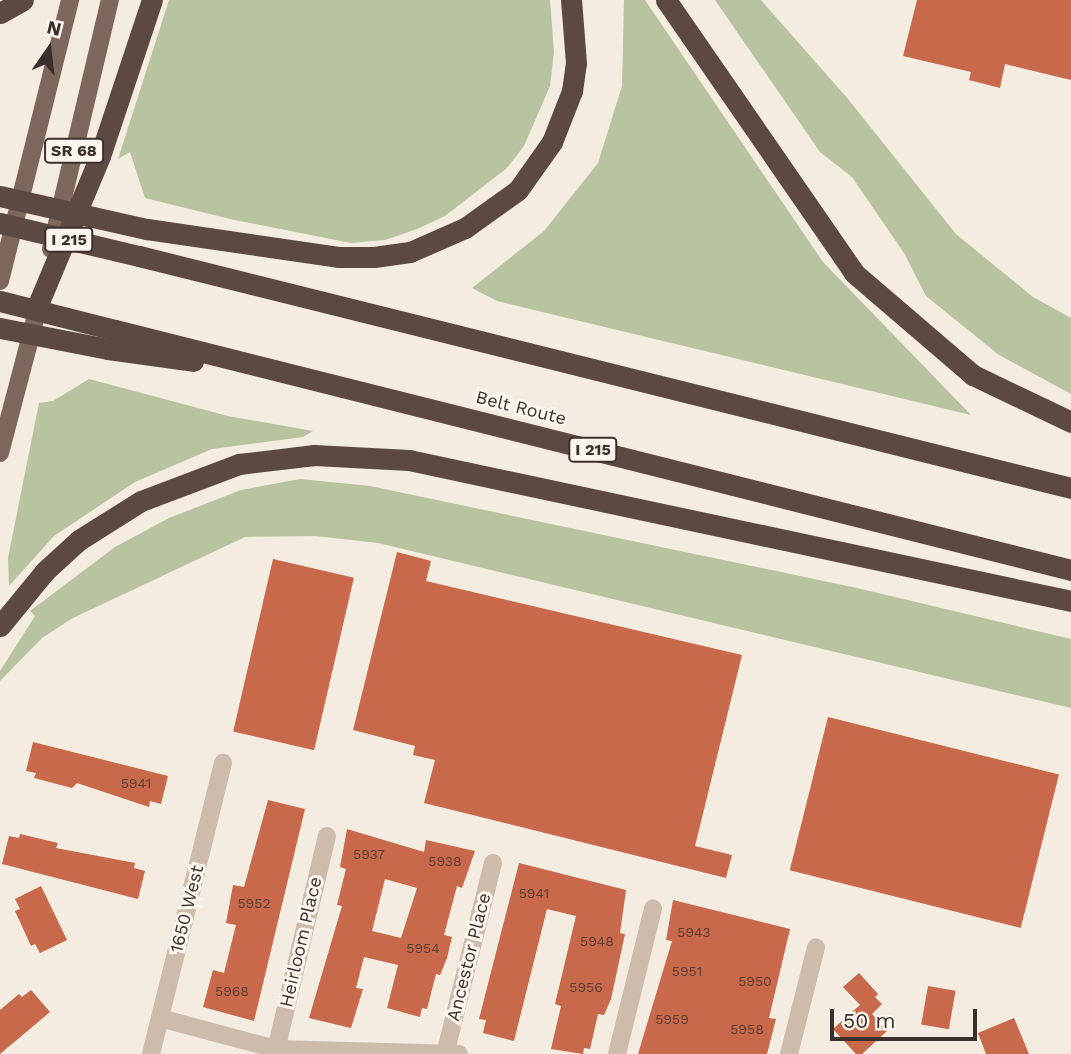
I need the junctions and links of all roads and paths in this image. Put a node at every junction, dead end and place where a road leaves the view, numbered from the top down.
1 (23, 0) edge
2 (70, 0) edge
3 (110, 0) edge
4 (152, 0) edge
5 (571, 0) edge
6 (666, 0) edge
7 (0, 13) edge
8 (0, 196) edge
9 (0, 223) edge
10 (0, 281) edge
11 (0, 302) edge
12 (39, 302) junction
13 (0, 328) edge
14 (112, 339) junction
15 (1071, 422) edge
16 (0, 453) edge
17 (1071, 488) edge
18 (1071, 570) edge
19 (1071, 601) edge
20 (0, 626) edge
21 (223, 764) dead end
22 (327, 836) dead end
23 (493, 863) dead end
24 (653, 908) dead end
25 (816, 947) dead end
26 (160, 1018) junction
27 (275, 1051) edge
28 (450, 1053) edge
29 (151, 1054) edge
30 (617, 1054) edge
31 (789, 1054) edge

1 - 7 highway
2 - 10 main road, SR 68
3 - 12 main road, SR 68
4 - 12 highway
5 - 8 highway, bridge
6 - 15 highway
9 - 17 highway, I 215, bridge
11 - 14 highway, Belt Route / I 215, bridge
12 - 16 main road, SR 68
13 - 14 highway, bridge
14 - 18 highway, Belt Route / I 215
19 - 20 highway
21 - 26 street, 1650 West
22 - 27 street, Heirloom Place
23 - 28 street, Ancestor Place
24 - 30 street
25 - 31 street
26 - 27 street
26 - 29 street, 1650 West
27 - 28 street

